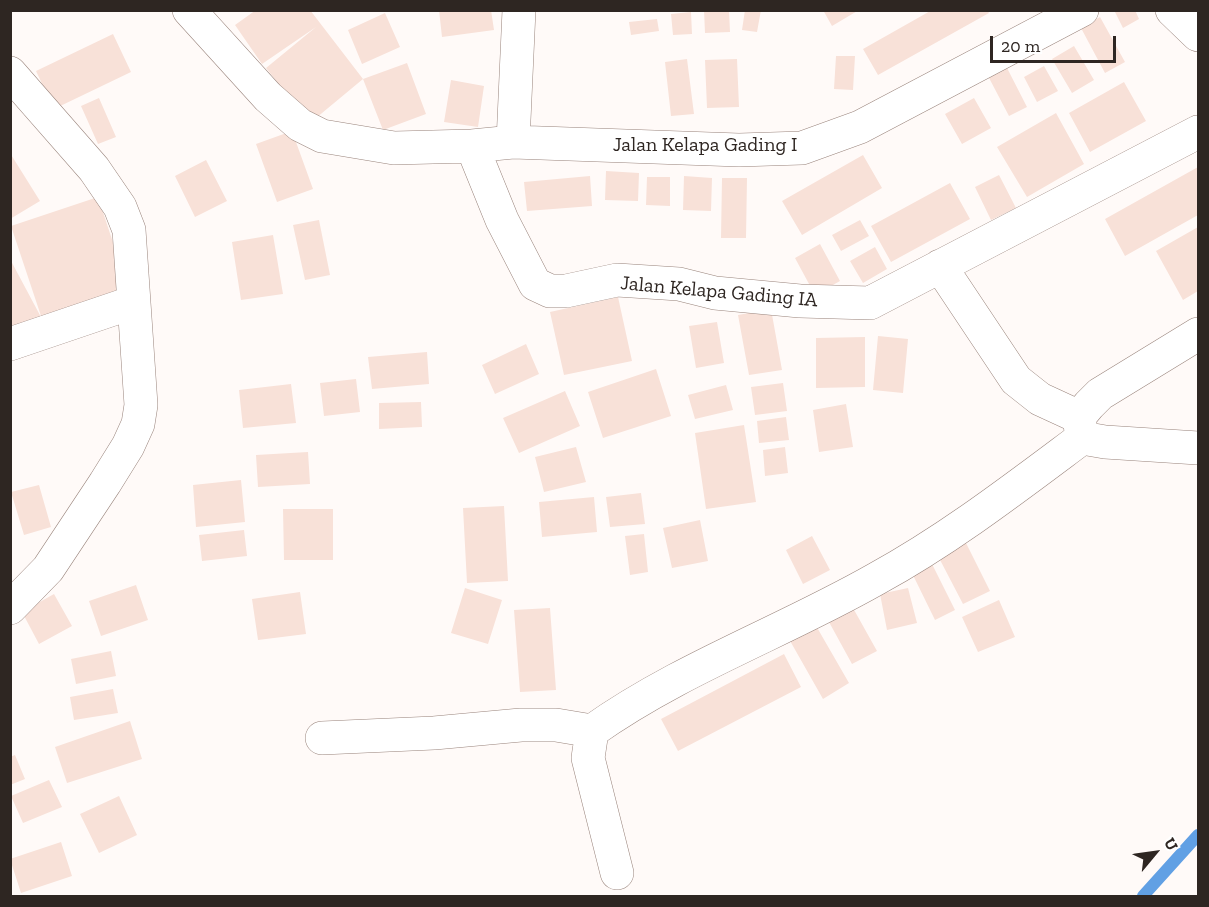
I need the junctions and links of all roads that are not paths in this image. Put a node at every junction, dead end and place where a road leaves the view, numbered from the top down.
1 (189, 10) edge
2 (519, 10) edge
3 (1082, 10) edge
4 (1172, 10) edge
5 (1198, 35) edge
6 (10, 73) edge
7 (1198, 132) edge
8 (513, 142) junction
9 (472, 146) junction
10 (940, 266) junction
11 (134, 302) junction
12 (1198, 334) edge
13 (10, 344) edge
14 (1080, 427) junction
15 (1198, 448) edge
16 (10, 608) edge
17 (592, 731) junction
18 (322, 738) dead end
19 (617, 873) dead end

1 - 9 street, Jalan Kelapa Gading I
2 - 8 street
3 - 8 street, Jalan Kelapa Gading I
4 - 5 street
6 - 11 street
7 - 10 street, Jalan Kelapa Gading IA
8 - 9 street, Jalan Kelapa Gading I
9 - 10 street, Jalan Kelapa Gading IA
10 - 14 street
11 - 13 street
11 - 16 street
12 - 14 street
14 - 15 street
14 - 17 street
17 - 18 street
17 - 19 street

